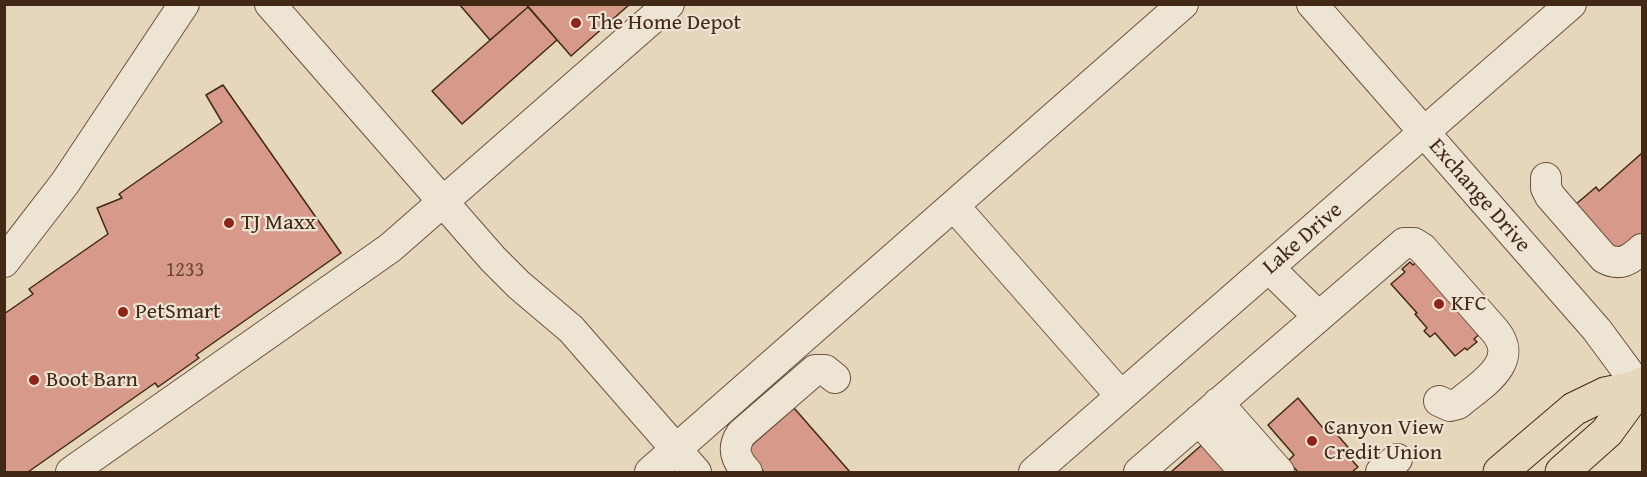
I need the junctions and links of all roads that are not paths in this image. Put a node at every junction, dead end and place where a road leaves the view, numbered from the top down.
1 (184, 4) edge
2 (270, 4) edge
3 (669, 4) edge
4 (1184, 4) edge
5 (1312, 4) edge
6 (1571, 4) edge
7 (1424, 133) junction
8 (1546, 178) dead end
9 (444, 202) junction
10 (954, 206) junction
11 (1642, 249) edge
12 (4, 262) edge
13 (1269, 268) junction
14 (1318, 316) junction
15 (835, 378) dead end
16 (1641, 387) edge
17 (1121, 396) junction
18 (1439, 401) dead end
19 (1208, 412) junction
20 (676, 450) junction
21 (71, 472) edge
22 (650, 472) edge
23 (696, 472) edge
24 (747, 472) edge
25 (1034, 472) edge
26 (1138, 472) edge
27 (1245, 472) edge
28 (1279, 472) edge
29 (1500, 472) edge
30 (1562, 472) edge

1 - 12 street
2 - 9 street
3 - 9 street
4 - 10 street
5 - 7 street, Exchange Drive
6 - 7 street, Lake Drive
7 - 13 street, Lake Drive
7 - 16 street, Exchange Drive
8 - 11 street
9 - 20 street
9 - 21 street
10 - 17 street
10 - 20 street
13 - 14 street
13 - 17 street, Lake Drive
14 - 18 street
14 - 19 street
15 - 24 street
16 - 29 main road
16 - 30 main road
17 - 25 street, Lake Drive
19 - 26 street
19 - 27 street
19 - 28 street
20 - 22 street
20 - 23 street

